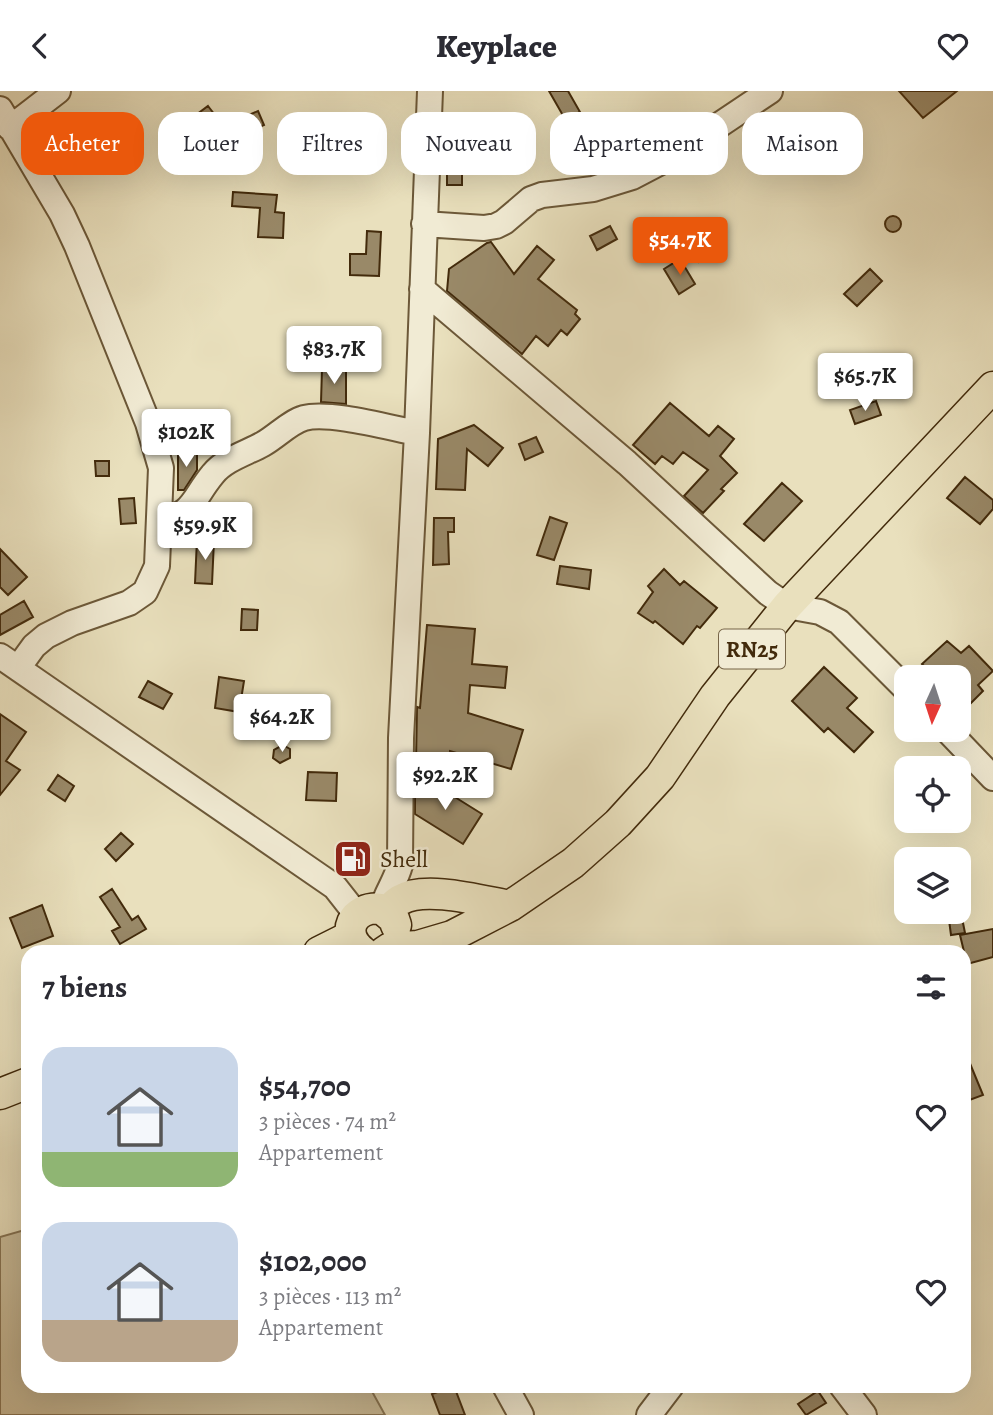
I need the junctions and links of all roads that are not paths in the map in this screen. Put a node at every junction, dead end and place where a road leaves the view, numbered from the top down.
1 (58, 91) edge
2 (430, 91) edge
3 (770, 91) edge
4 (5, 118) edge
5 (424, 224) junction
6 (422, 289) junction
7 (993, 387) edge
8 (417, 433) junction
9 (159, 522) junction
10 (787, 606) junction
11 (9, 662) edge
12 (894, 677) edge
13 (958, 742) edge
14 (993, 778) edge
15 (510, 906) junction
16 (373, 932) edge
17 (338, 945) edge
18 (415, 945) edge
19 (422, 945) edge
20 (21, 1086) edge
21 (0, 1094) edge
22 (509, 1393) edge
23 (666, 1393) edge
24 (847, 1393) edge
25 (521, 1415) edge
26 (649, 1415) edge
27 (864, 1415) edge

1 - 4 street
2 - 5 street
3 - 5 street
4 - 9 street
5 - 6 street
6 - 8 street
6 - 10 street
7 - 10 main road, RN25
8 - 9 street
8 - 16 street
9 - 11 street
10 - 12 street
10 - 15 main road, RN25
11 - 16 street
13 - 14 street
15 - 16 main road, RN25
15 - 19 main road, RN25
16 - 17 main road, RN25
16 - 18 main road, RN25
20 - 21 main road
22 - 25 street
23 - 26 street
24 - 27 street

